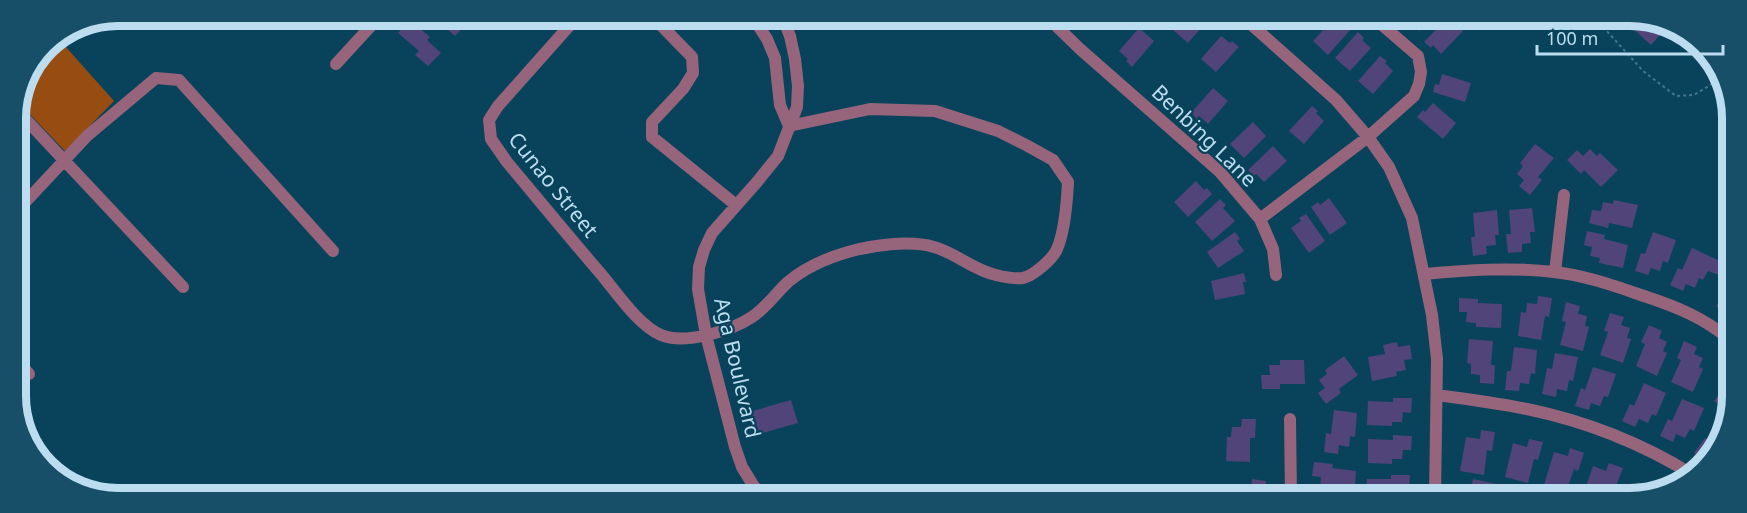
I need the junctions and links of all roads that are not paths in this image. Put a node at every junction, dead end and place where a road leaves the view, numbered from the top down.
1 (372, 25) edge
2 (570, 25) edge
3 (661, 25) edge
4 (758, 25) edge
5 (786, 25) edge
6 (1055, 25) edge
7 (1252, 25) edge
8 (1382, 25) edge
9 (336, 64) dead end
10 (26, 120) edge
11 (789, 126) junction
12 (1368, 137) junction
13 (64, 160) junction
14 (1564, 195) dead end
15 (26, 201) edge
16 (736, 205) junction
17 (1260, 219) junction
18 (333, 251) dead end
19 (1555, 272) junction
20 (1424, 274) junction
21 (1276, 275) dead end
22 (183, 287) dead end
23 (1722, 333) edge
24 (706, 335) junction
25 (26, 370) edge
26 (29, 374) dead end
27 (1437, 395) junction
28 (1290, 419) dead end
29 (1683, 469) edge
30 (1291, 487) edge
31 (1435, 487) edge
32 (756, 488) edge

1 - 9 street
2 - 24 street, Cunao Street
3 - 16 street
4 - 11 street
5 - 11 street, Aga Boulevard
6 - 17 street, Benbing Lane
7 - 12 street
8 - 12 street, Benbing Lane
10 - 13 street
11 - 16 street, Aga Boulevard
11 - 24 street, Cunao Street
12 - 17 street, Benbing Lane
12 - 20 street
13 - 15 street
13 - 18 street
13 - 22 street
14 - 19 street
16 - 24 street, Aga Boulevard
17 - 21 street
19 - 20 street
19 - 23 street
20 - 27 street
24 - 32 street, Aga Boulevard
25 - 26 street
27 - 29 street
27 - 31 street
28 - 30 street

